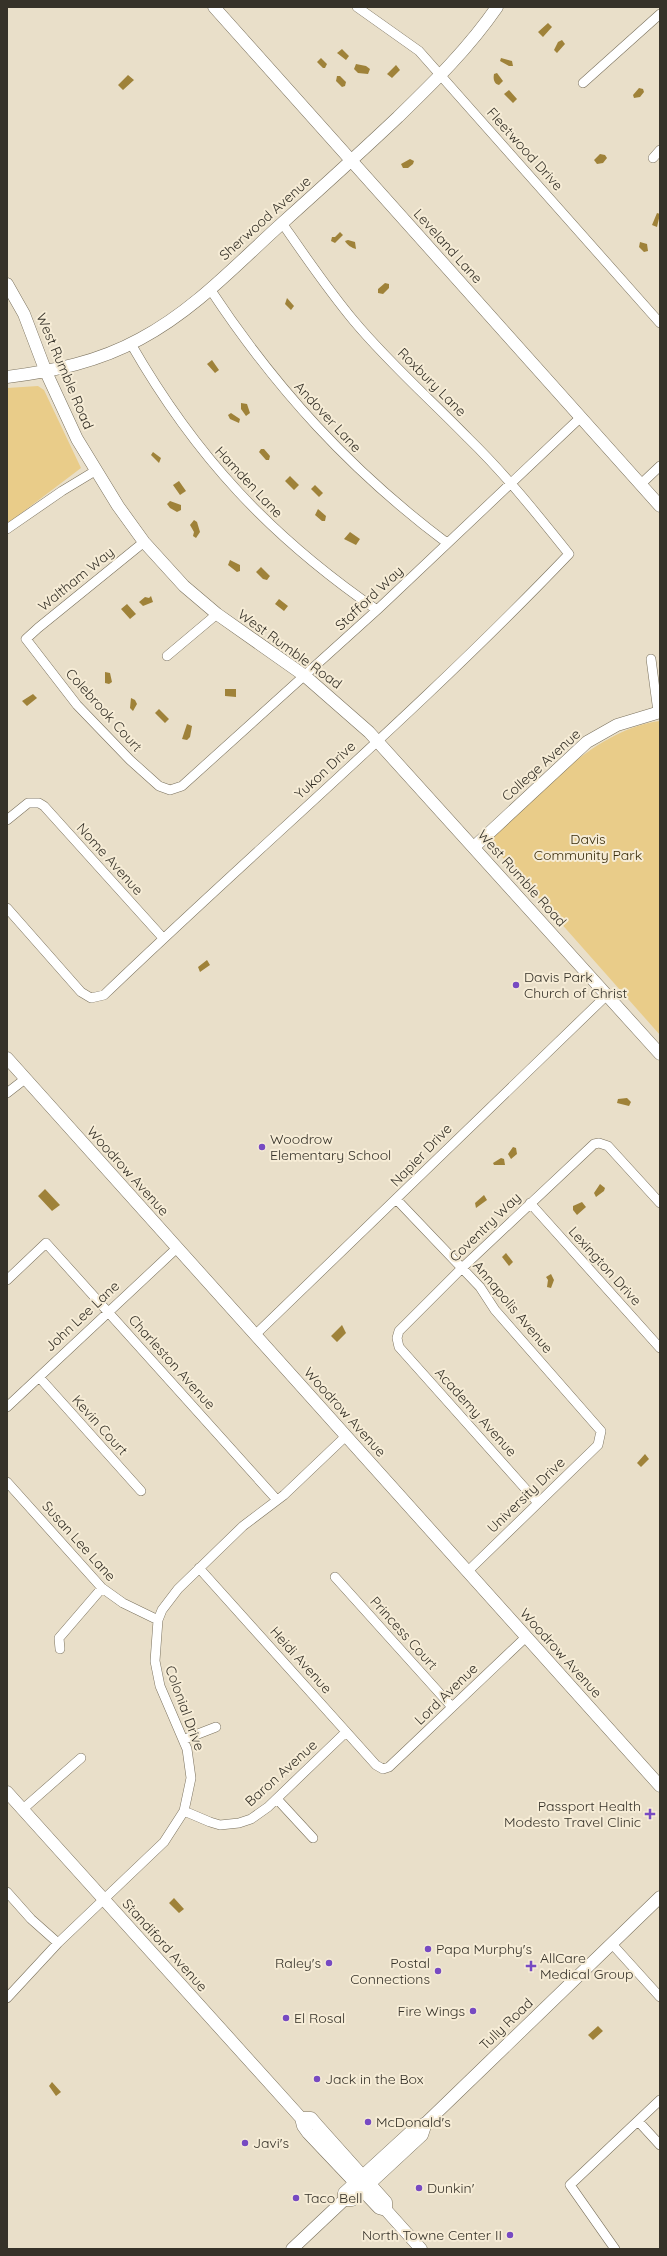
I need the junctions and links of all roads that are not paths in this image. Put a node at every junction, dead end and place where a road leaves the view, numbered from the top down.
1 (214, 7) edge
2 (497, 7) edge
3 (360, 8) edge
4 (660, 14) edge
5 (441, 76) junction
6 (583, 83) dead end
7 (660, 150) edge
8 (653, 158) dead end
9 (352, 161) junction
10 (282, 223) junction
11 (7, 284) edge
12 (210, 289) junction
13 (660, 323) edge
14 (131, 344) junction
15 (46, 372) junction
16 (7, 378) edge
17 (581, 416) junction
18 (660, 466) edge
19 (95, 470) junction
20 (511, 484) junction
21 (641, 484) junction
22 (660, 506) edge
23 (7, 529) edge
24 (144, 542) junction
25 (448, 543) junction
26 (569, 554) joint
27 (377, 610) junction
28 (217, 614) junction
29 (26, 639) joint
30 (167, 656) dead end
31 (651, 659) dead end
32 (305, 676) junction
33 (659, 712) edge
34 (378, 741) junction
35 (170, 790) joint
36 (7, 820) edge
37 (474, 847) junction
38 (7, 908) edge
39 (163, 938) junction
40 (607, 995) junction
41 (660, 1054) edge
42 (7, 1058) edge
43 (25, 1078) junction
44 (7, 1093) edge
45 (397, 1200) junction
46 (660, 1203) edge
47 (530, 1204) junction
48 (177, 1248) junction
49 (462, 1268) junction
50 (7, 1280) edge
51 (107, 1311) junction
52 (255, 1335) junction
53 (397, 1338) joint
54 (660, 1348) edge
55 (38, 1377) junction
56 (7, 1407) edge
57 (346, 1436) junction
58 (601, 1436) joint
59 (7, 1482) edge
60 (141, 1491) dead end
61 (277, 1500) junction
62 (538, 1503) junction
63 (199, 1568) junction
64 (467, 1572) junction
65 (335, 1577) dead end
66 (102, 1588) junction
67 (158, 1620) junction
68 (526, 1637) junction
69 (60, 1648) dead end
70 (452, 1706) junction
71 (216, 1728) dead end
72 (346, 1732) junction
73 (185, 1739) junction
74 (81, 1758) dead end
75 (383, 1769) joint
76 (660, 1786) edge
77 (7, 1792) edge
78 (277, 1799) junction
79 (23, 1809) junction
80 (184, 1811) junction
81 (313, 1838) dead end
82 (7, 1892) edge
83 (660, 1897) edge
84 (104, 1899) junction
85 (58, 1943) junction
86 (612, 1944) junction
87 (660, 1997) edge
88 (7, 1998) edge
89 (660, 2100) edge
90 (638, 2121) junction
91 (660, 2145) edge
92 (363, 2184) junction
93 (292, 2249) edge
94 (421, 2249) edge
95 (616, 2249) edge

1 - 9 street, Leveland Lane
2 - 5 street, Sherwood Avenue
3 - 5 street, Fleetwood Drive
4 - 6 street
5 - 9 street, Sherwood Avenue
5 - 13 street, Fleetwood Drive
7 - 8 street
9 - 10 street, Sherwood Avenue
9 - 17 street, Leveland Lane
10 - 12 street, Sherwood Avenue
10 - 20 street, Roxbury Lane
11 - 15 street, West Rumble Road
12 - 14 street, Sherwood Avenue
12 - 25 street, Andover Lane
14 - 15 street, Sherwood Avenue
14 - 27 street, Hamden Lane
15 - 16 street, Sherwood Avenue
15 - 19 street, West Rumble Road
17 - 20 street, Stafford Way
17 - 21 street, Leveland Lane
18 - 21 street
19 - 23 street
19 - 24 street, West Rumble Road
20 - 25 street, Stafford Way
20 - 26 street, Roxbury Lane
21 - 22 street, Leveland Lane
24 - 28 street, West Rumble Road
24 - 29 street, Waltham Way
25 - 27 street, Stafford Way
26 - 34 street, Yukon Drive
27 - 32 street, Stafford Way
28 - 30 street
28 - 32 street, West Rumble Road
29 - 35 street, Colebrook Court
31 - 33 street
32 - 34 street, West Rumble Road
32 - 35 street, Stafford Way
33 - 37 street, College Avenue
34 - 37 street, West Rumble Road
34 - 39 street, Yukon Drive
36 - 39 street, Nome Avenue
37 - 40 street, West Rumble Road
38 - 39 street, Yukon Drive
40 - 41 street, West Rumble Road
40 - 45 street, Napier Drive
42 - 43 street, Woodrow Avenue
43 - 44 street
43 - 48 street, Woodrow Avenue
45 - 49 street, Annapolis Avenue
45 - 52 street, Napier Drive
46 - 47 street, Coventry Way
47 - 49 street, Coventry Way
47 - 54 street, Lexington Drive
48 - 51 street, John Lee Lane
48 - 52 street, Woodrow Avenue
49 - 53 street, Coventry Way
49 - 58 street, Annapolis Avenue
50 - 51 street, Charleston Avenue
51 - 55 street, John Lee Lane
51 - 61 street, Charleston Avenue
52 - 57 street, Woodrow Avenue
53 - 62 street, Academy Avenue
55 - 56 street, John Lee Lane
55 - 60 street, Kevin Court
57 - 61 street, Colonial Drive
57 - 64 street, Woodrow Avenue
58 - 62 street, University Drive
59 - 66 street, Susan Lee Lane
61 - 63 street, Colonial Drive
62 - 64 street, University Drive
63 - 67 street, Colonial Drive
63 - 72 street, Heidi Avenue
64 - 68 street, Woodrow Avenue
65 - 70 street, Princess Court
66 - 67 street, Susan Lee Lane
66 - 69 street
67 - 73 street, Colonial Drive
68 - 70 street, Lord Avenue
68 - 76 street, Woodrow Avenue
70 - 75 street, Lord Avenue
71 - 73 street
72 - 75 street, Heidi Avenue
72 - 78 street, Baron Avenue
73 - 80 street, Colonial Drive
74 - 79 street
77 - 79 street, Standiford Avenue
78 - 80 street, Baron Avenue
78 - 81 street
79 - 84 street, Standiford Avenue
80 - 84 street, Colonial Drive
82 - 85 street
83 - 86 street, Tully Road
84 - 85 street, Colonial Drive
84 - 92 street, Standiford Avenue
85 - 88 street, Colonial Drive
86 - 87 street
86 - 92 street, Tully Road
89 - 90 street
90 - 91 street
90 - 95 street
92 - 93 street, Tully Road
92 - 94 street, Standiford Avenue

